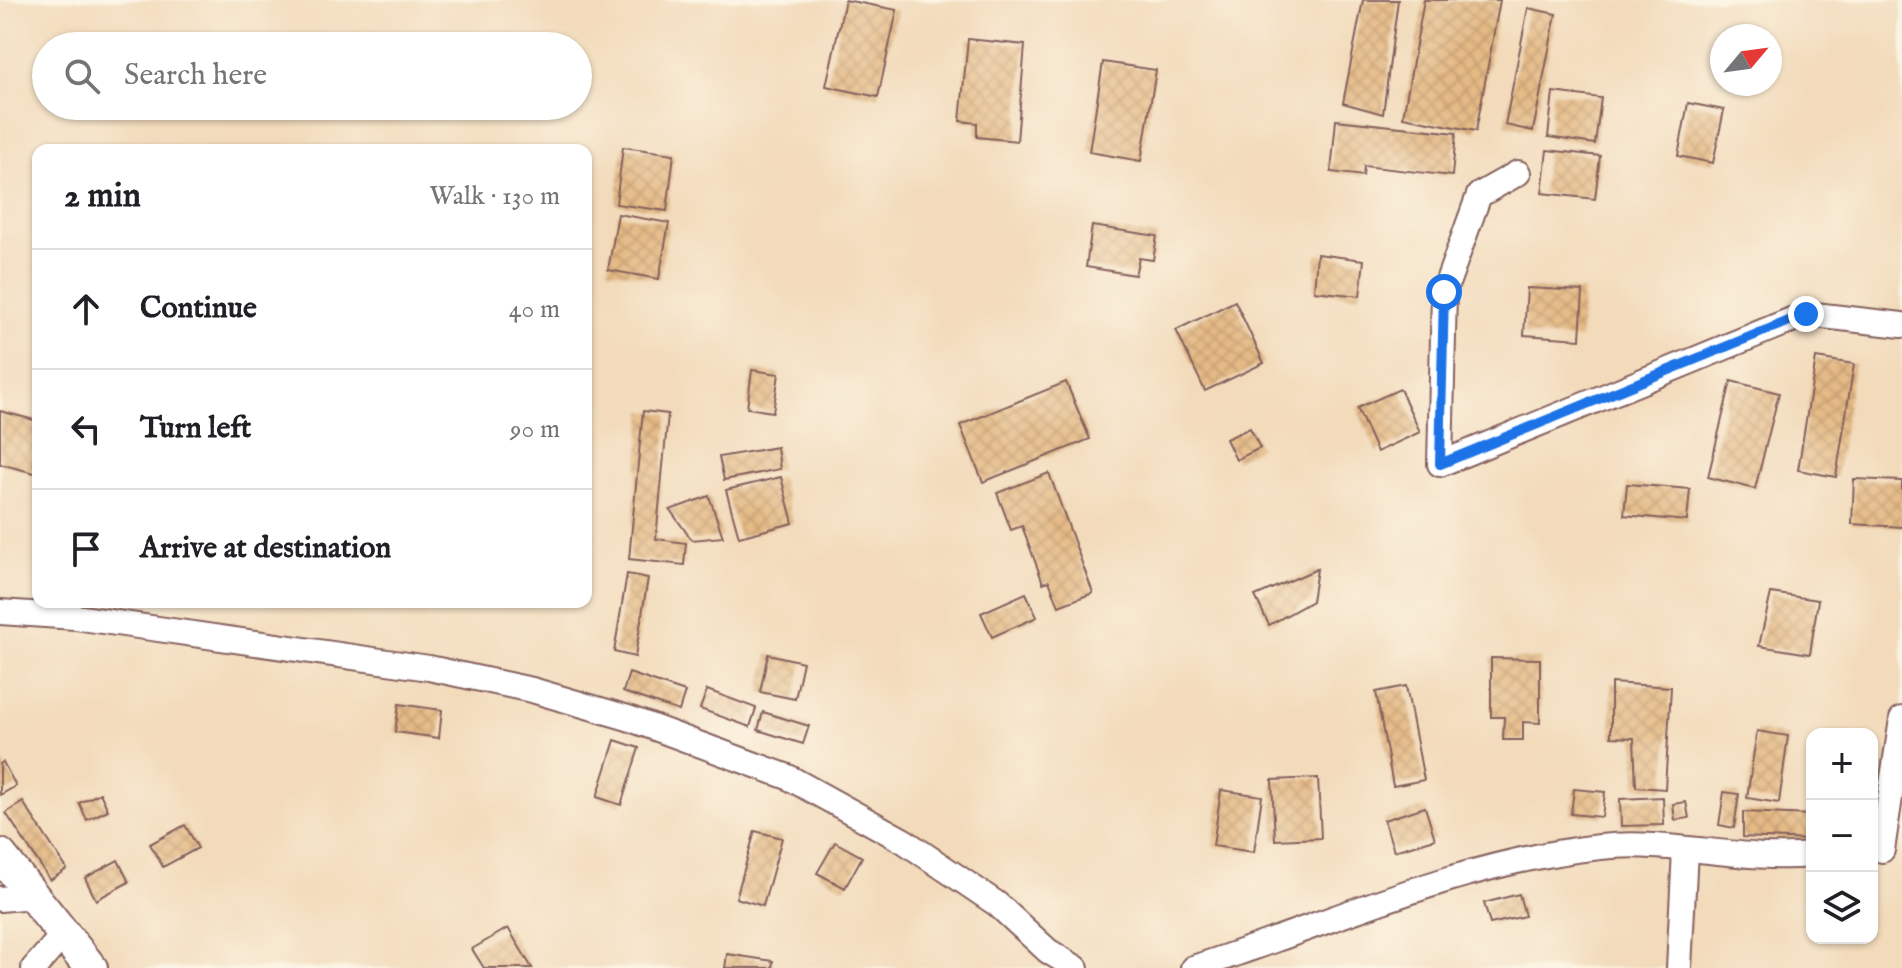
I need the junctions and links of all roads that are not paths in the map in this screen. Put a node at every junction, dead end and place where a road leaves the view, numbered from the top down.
1 (1518, 173) dead end
2 (1902, 325) edge
3 (0, 612) edge
4 (1902, 719) edge
5 (1685, 850) junction
6 (1885, 850) edge
7 (0, 855) edge
8 (1806, 855) edge
9 (33, 896) junction
10 (0, 899) edge
11 (64, 934) junction
12 (34, 968) edge
13 (91, 968) edge
14 (1076, 968) edge
15 (1193, 968) edge
16 (1679, 968) edge

1 - 2 street
3 - 14 street
4 - 6 street
5 - 8 street
5 - 15 street
5 - 16 street
7 - 9 street
9 - 10 street
9 - 11 street
11 - 12 street
11 - 13 street

